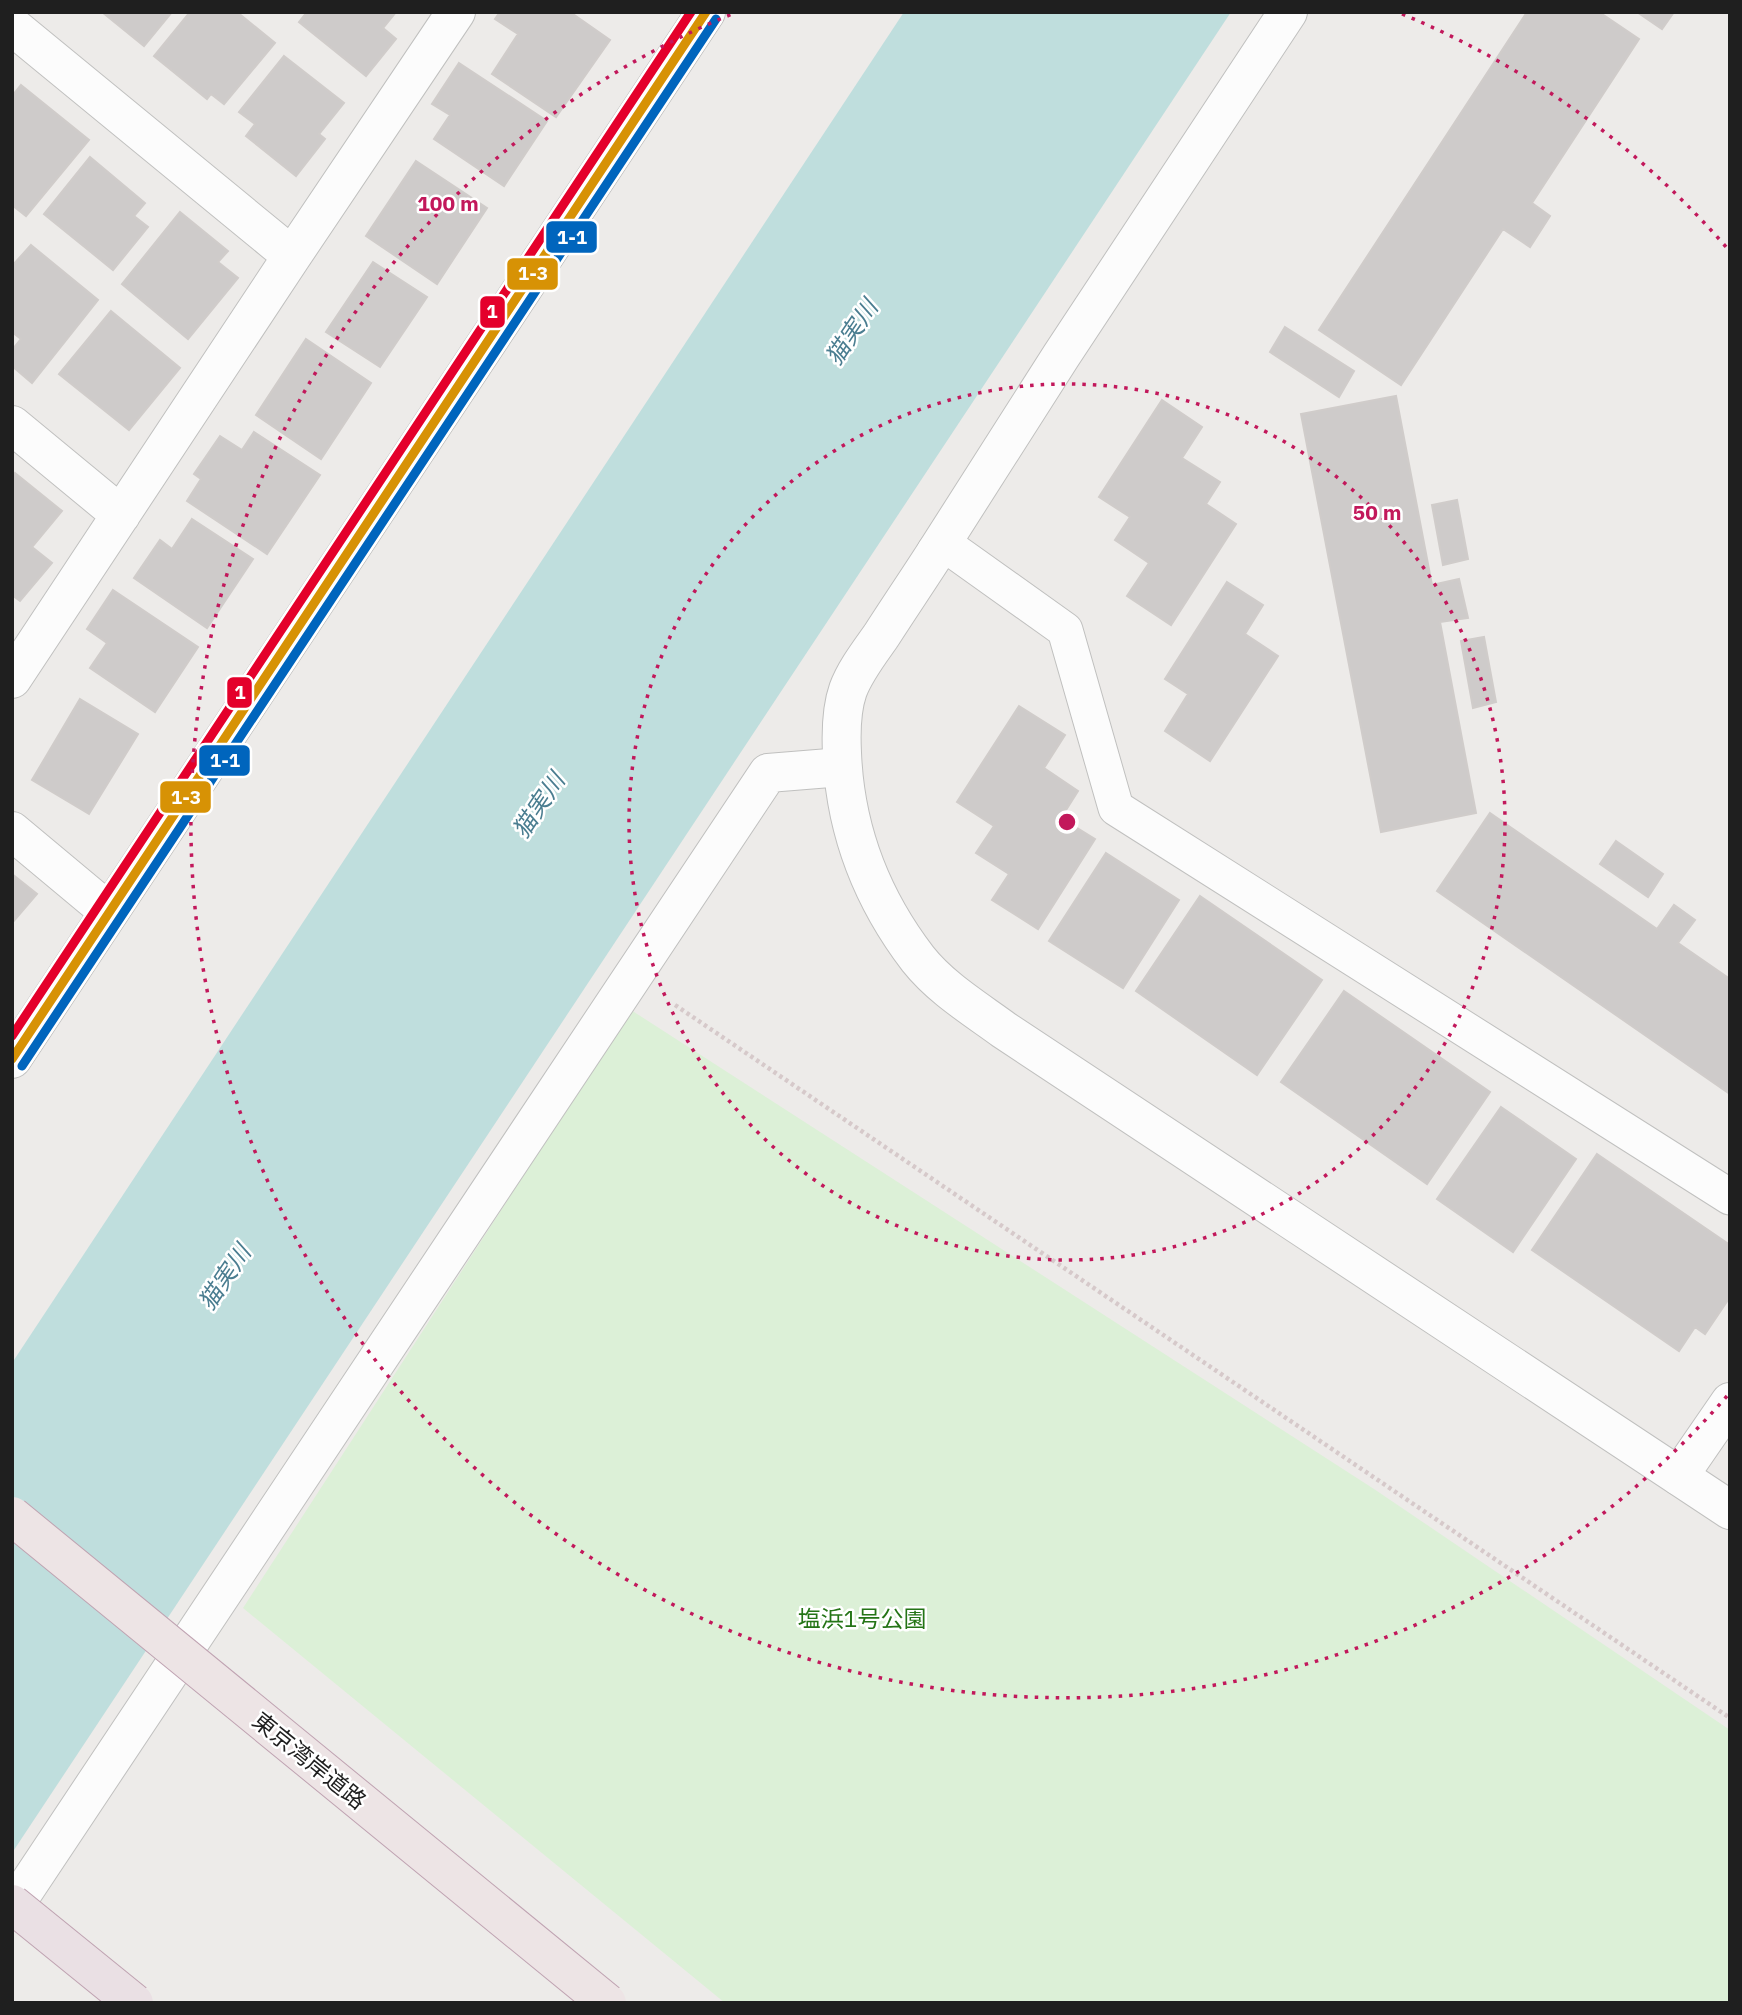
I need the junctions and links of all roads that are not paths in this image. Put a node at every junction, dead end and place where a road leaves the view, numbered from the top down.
1 (456, 12) edge
2 (706, 12) edge
3 (1288, 12) edge
4 (12, 26) edge
5 (292, 256) junction
6 (12, 425) edge
7 (121, 515) junction
8 (939, 548) junction
9 (12, 679) edge
10 (842, 767) junction
11 (12, 831) edge
12 (109, 912) junction
13 (12, 1059) edge
14 (1730, 1198) edge
15 (1730, 1402) edge
16 (1679, 1476) junction
17 (1730, 1510) edge
18 (12, 1516) edge
19 (12, 1904) edge
20 (12, 1909) edge
21 (134, 2003) edge
22 (607, 2003) edge

1 - 5 street
2 - 12 street
3 - 8 street
4 - 5 street
5 - 7 street
6 - 7 street
7 - 9 street
8 - 10 street
8 - 14 lane
10 - 16 street
10 - 20 street
11 - 12 street
12 - 13 street
15 - 16 street
16 - 17 street
18 - 22 highway, 東京湾岸道路, bridge
19 - 21 highway, bridge

